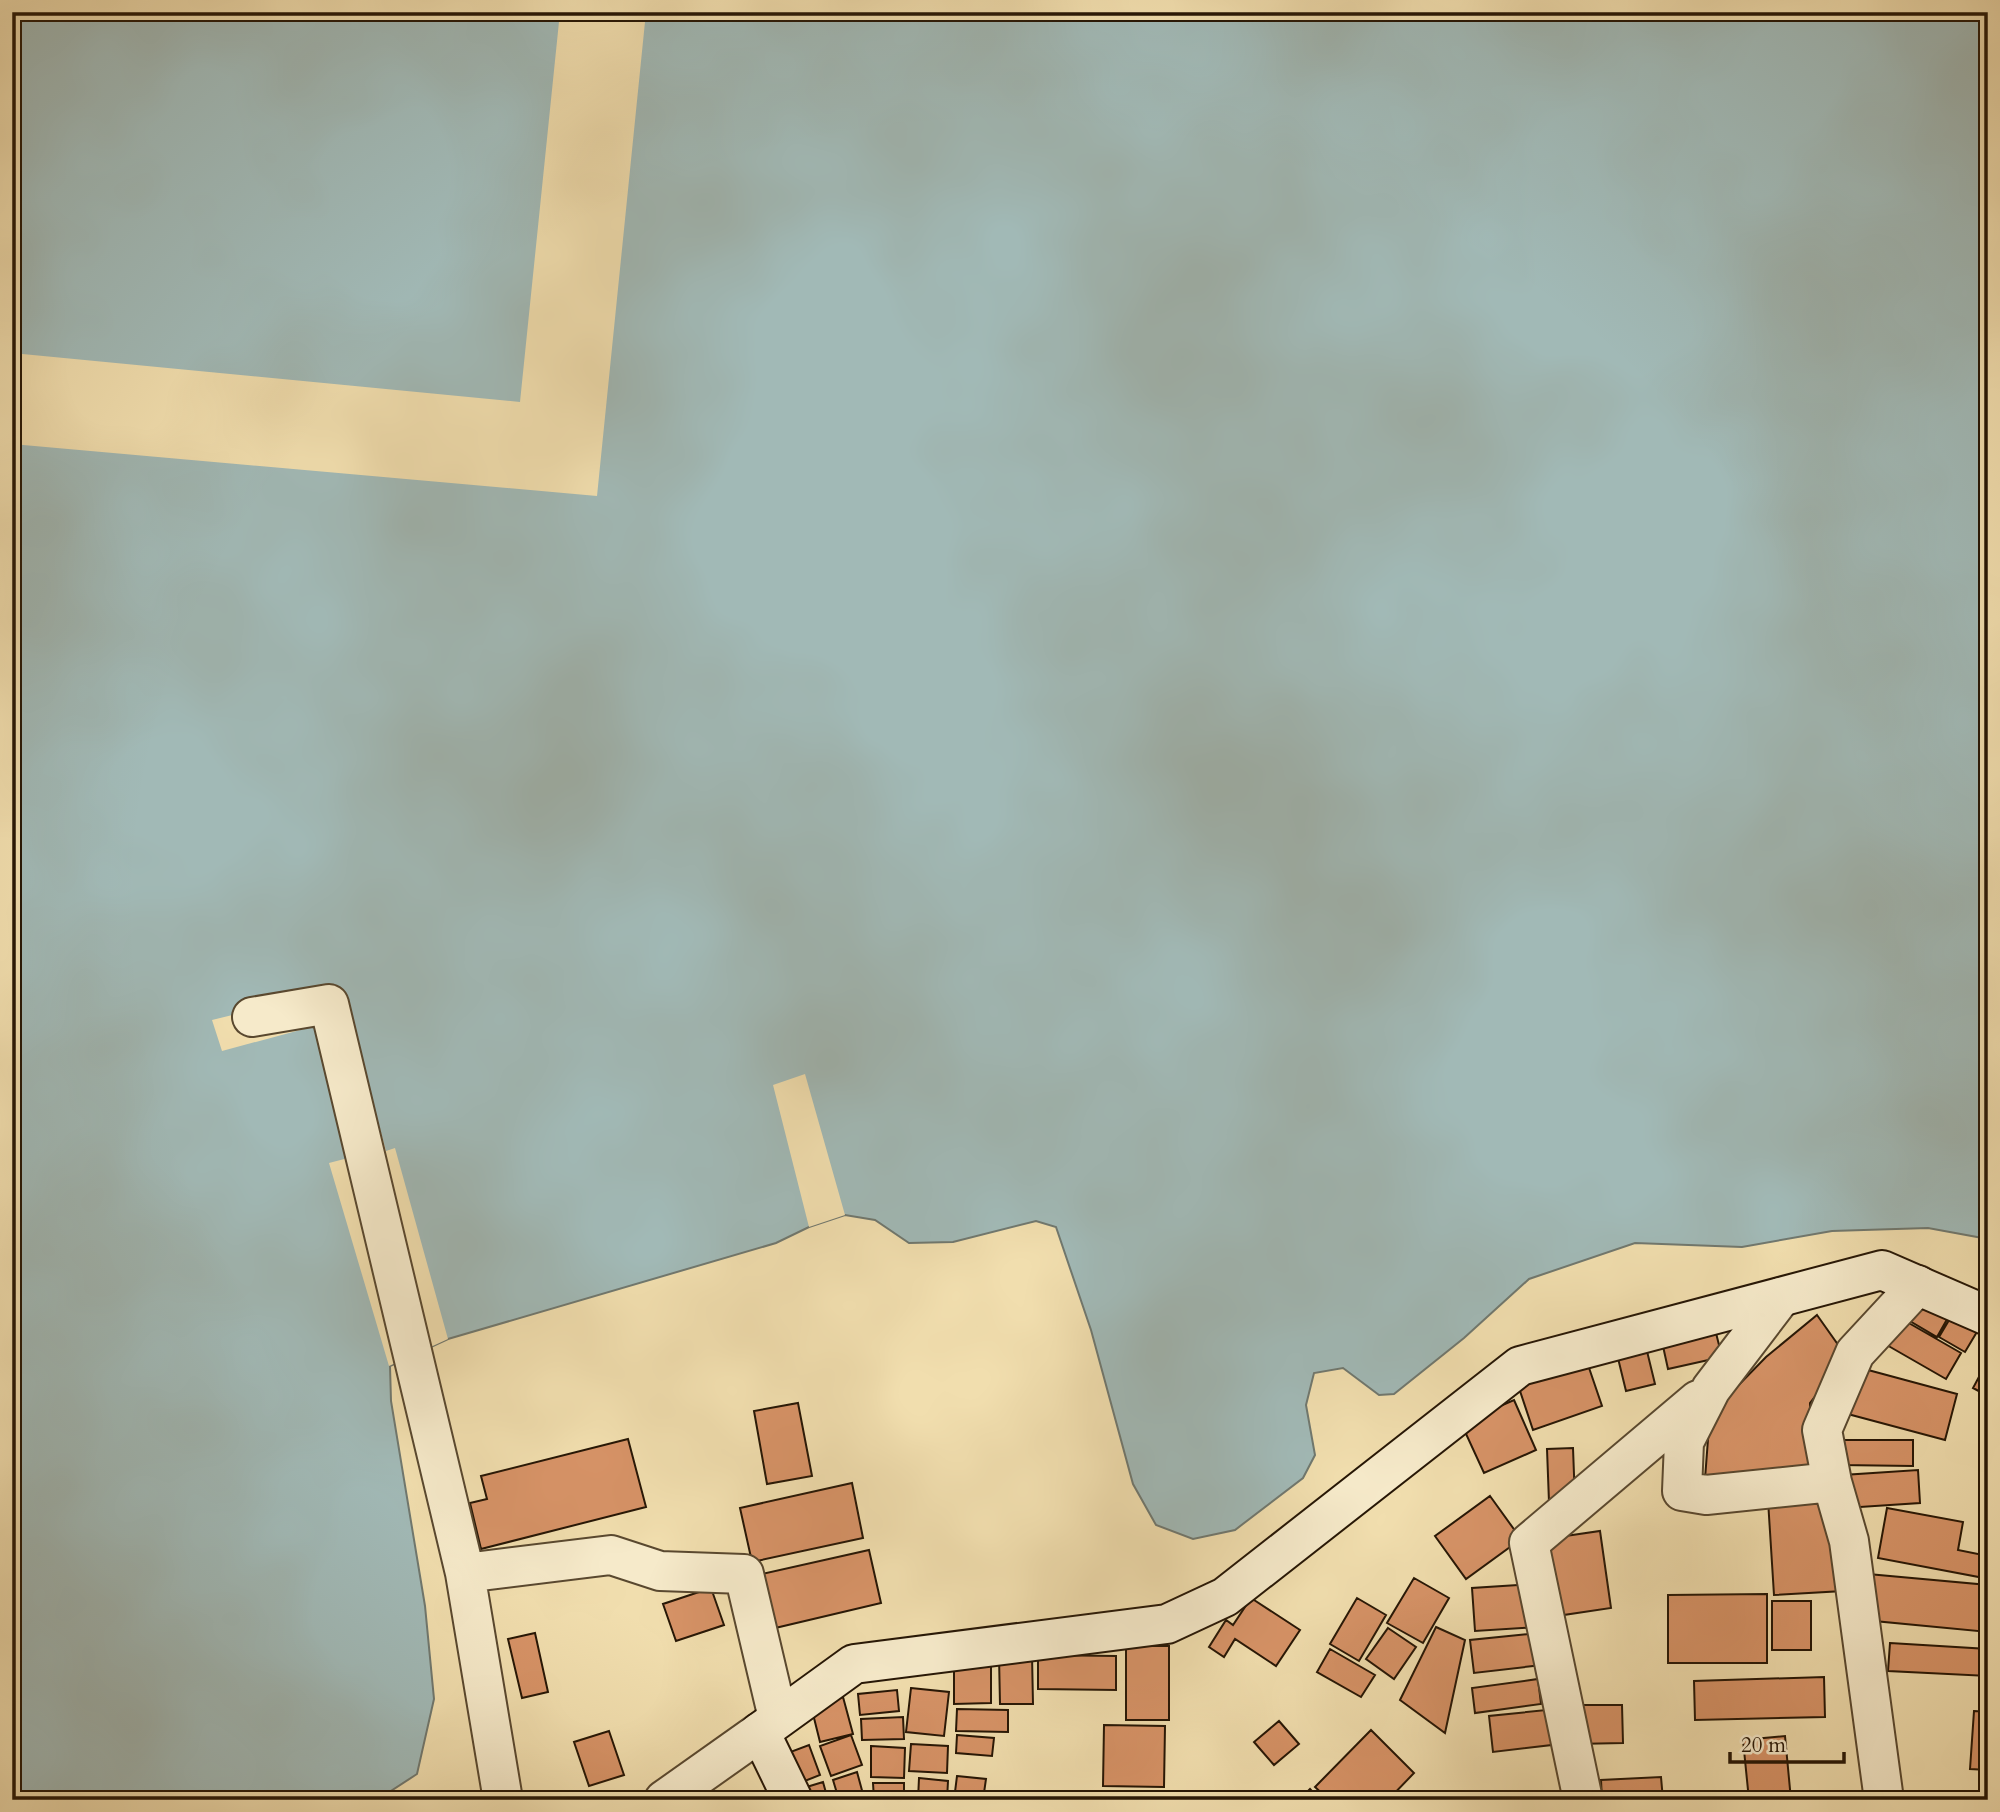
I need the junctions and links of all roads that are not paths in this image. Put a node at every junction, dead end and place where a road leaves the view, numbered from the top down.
1 (252, 1017) dead end
2 (1918, 1285) junction
3 (1782, 1297) junction
4 (1988, 1315) edge
5 (1711, 1389) junction
6 (1832, 1482) junction
7 (465, 1573) junction
8 (769, 1725) junction
9 (503, 1800) edge
10 (664, 1800) edge
11 (793, 1800) edge
12 (1583, 1800) edge
13 (1884, 1800) edge

1 - 7 street
2 - 3 street
2 - 4 street
2 - 6 street
3 - 5 street
3 - 8 street
5 - 6 street
5 - 12 street
6 - 13 street
7 - 8 street
7 - 9 street
8 - 10 street
8 - 11 street

